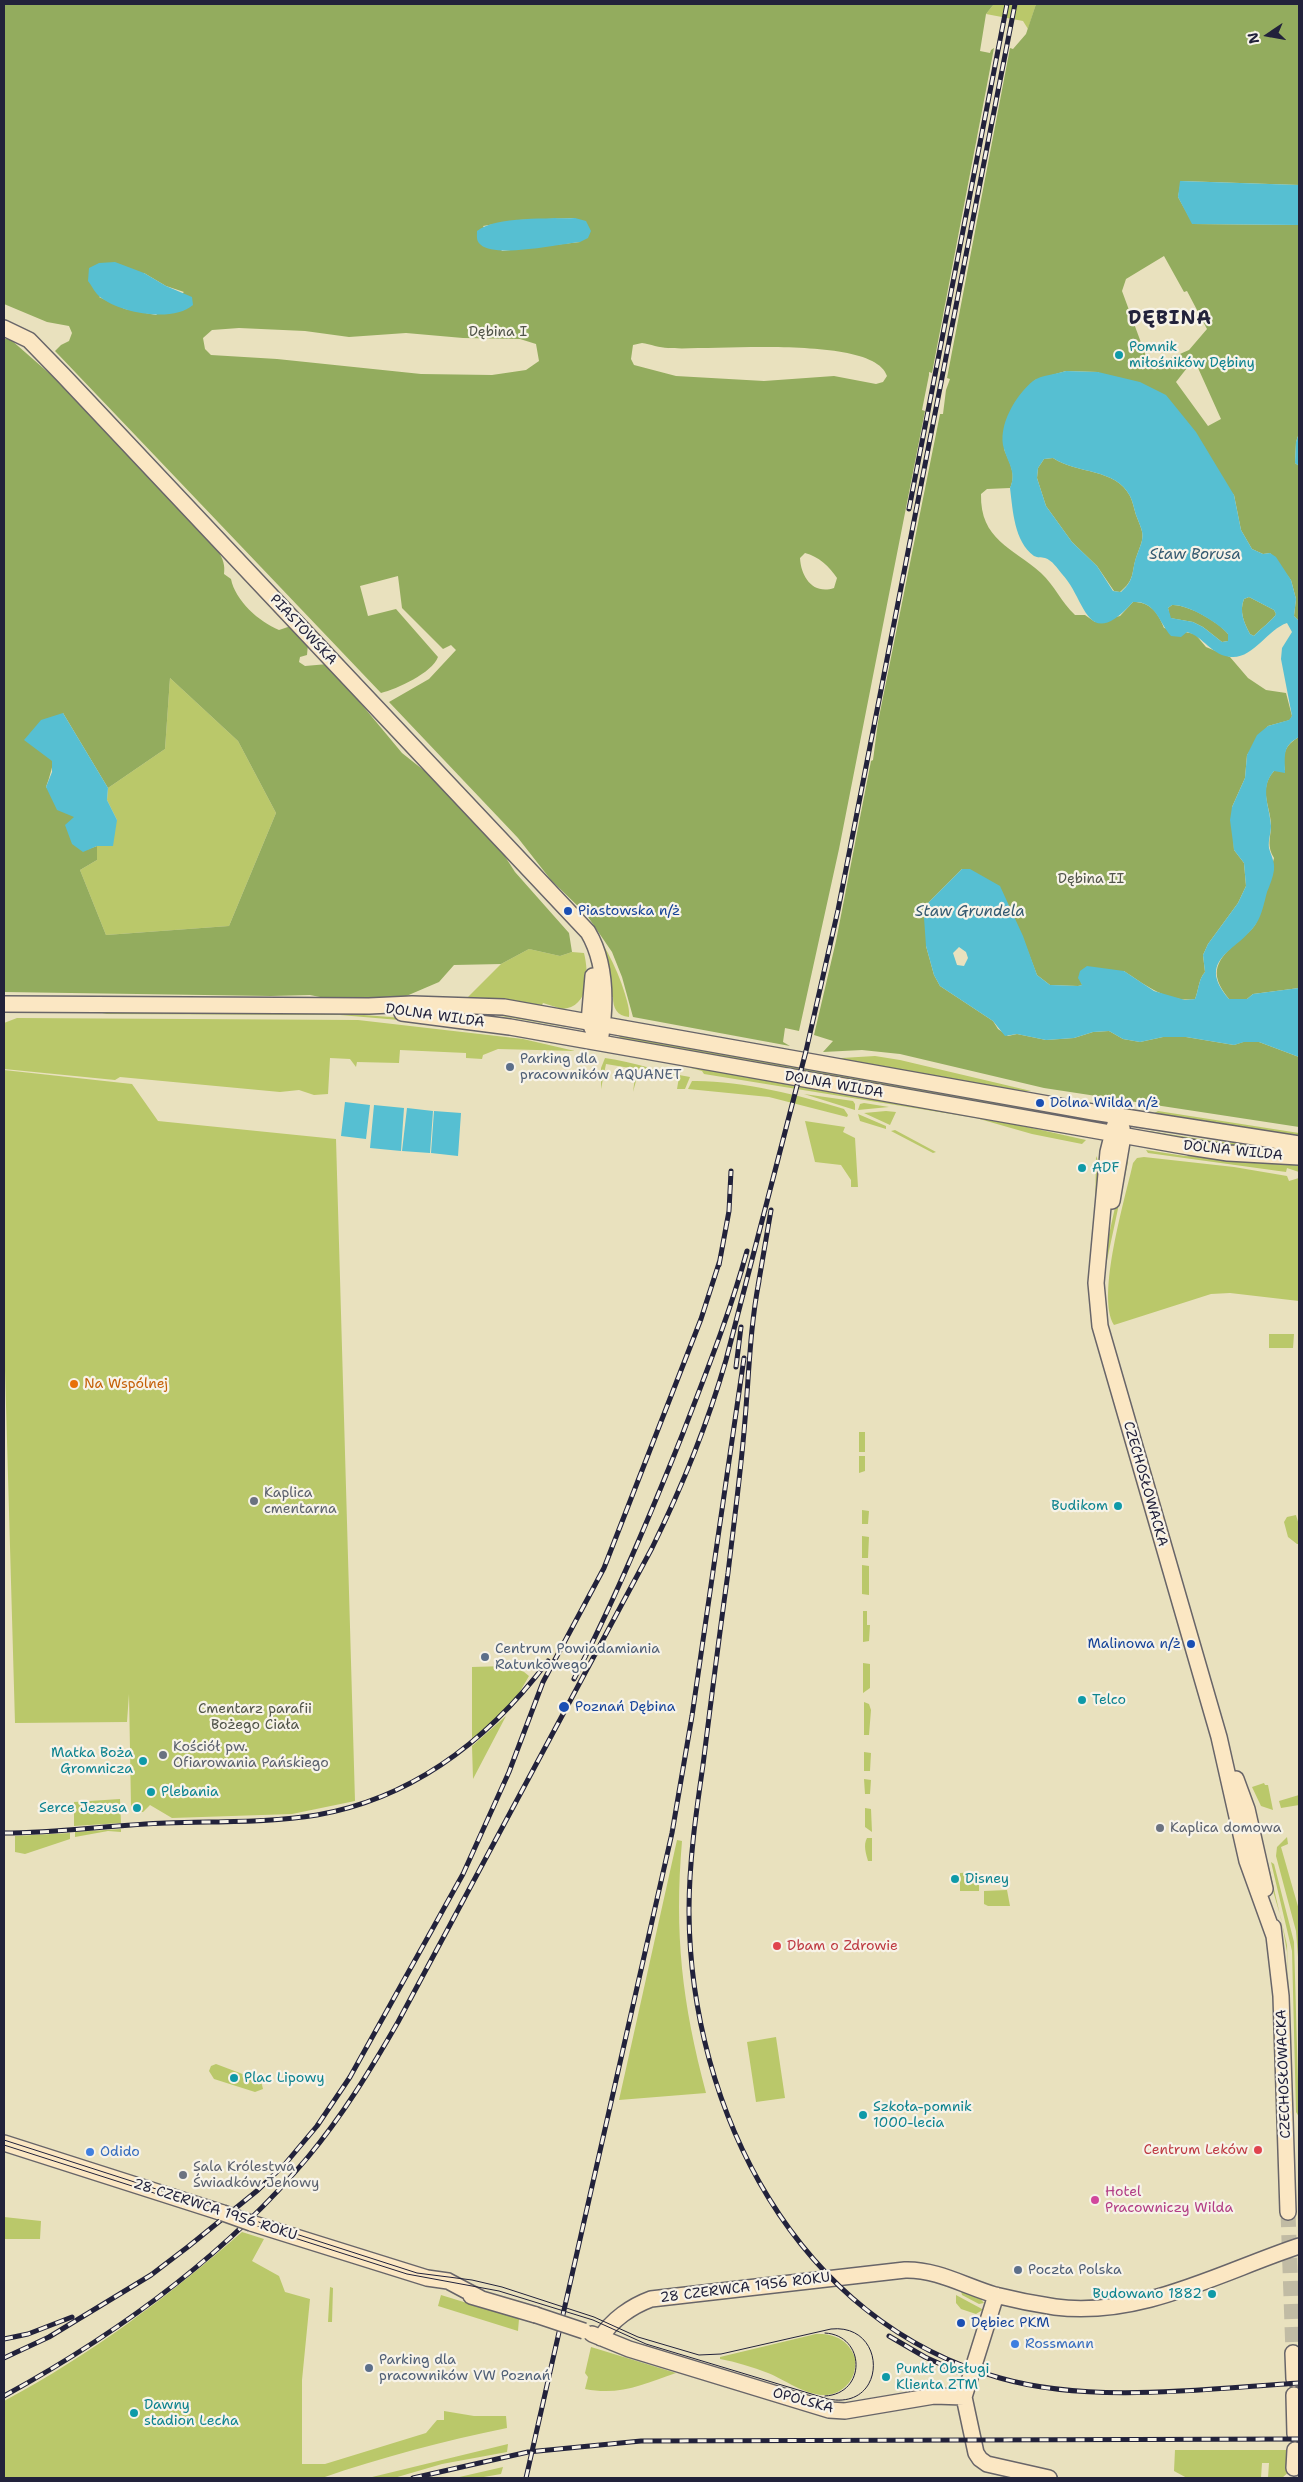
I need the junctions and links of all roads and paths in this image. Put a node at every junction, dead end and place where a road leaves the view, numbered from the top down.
1 (4, 328) edge
2 (4, 1004) edge
3 (369, 1006) junction
4 (596, 1023) junction
5 (600, 1042) junction
6 (1119, 1117) junction
7 (1117, 1135) junction
8 (1299, 1144) edge
9 (1299, 1157) edge
10 (4, 2143) edge
11 (1288, 2212) tunnel mouth
12 (1299, 2246) edge
13 (996, 2295) junction
14 (601, 2338) junction
15 (1293, 2353) tunnel mouth
16 (1294, 2379) dead end
17 (1294, 2395) dead end
18 (964, 2397) junction
19 (1295, 2434) dead end
20 (1295, 2450) dead end
21 (1294, 2468) dead end
22 (1049, 2478) edge

1 - 4 street, PIASTOWSKA
2 - 3 street, DOLNA WILDA
3 - 4 street, DOLNA WILDA
3 - 5 street, DOLNA WILDA
4 - 5 street, PIASTOWSKA
4 - 6 street, DOLNA WILDA
5 - 7 street, DOLNA WILDA
6 - 7 street, CZECHOSŁOWACKA
6 - 8 street, DOLNA WILDA
7 - 9 street, DOLNA WILDA
7 - 11 street, CZECHOSŁOWACKA
10 - 14 street, 28 CZERWCA 1956 ROKU, bridge
12 - 13 street, 28 CZERWCA 1956 ROKU
13 - 14 street, 28 CZERWCA 1956 ROKU
13 - 18 street
14 - 18 street, OPOLSKA
15 - 16 street
17 - 19 street
18 - 22 street
20 - 21 street

